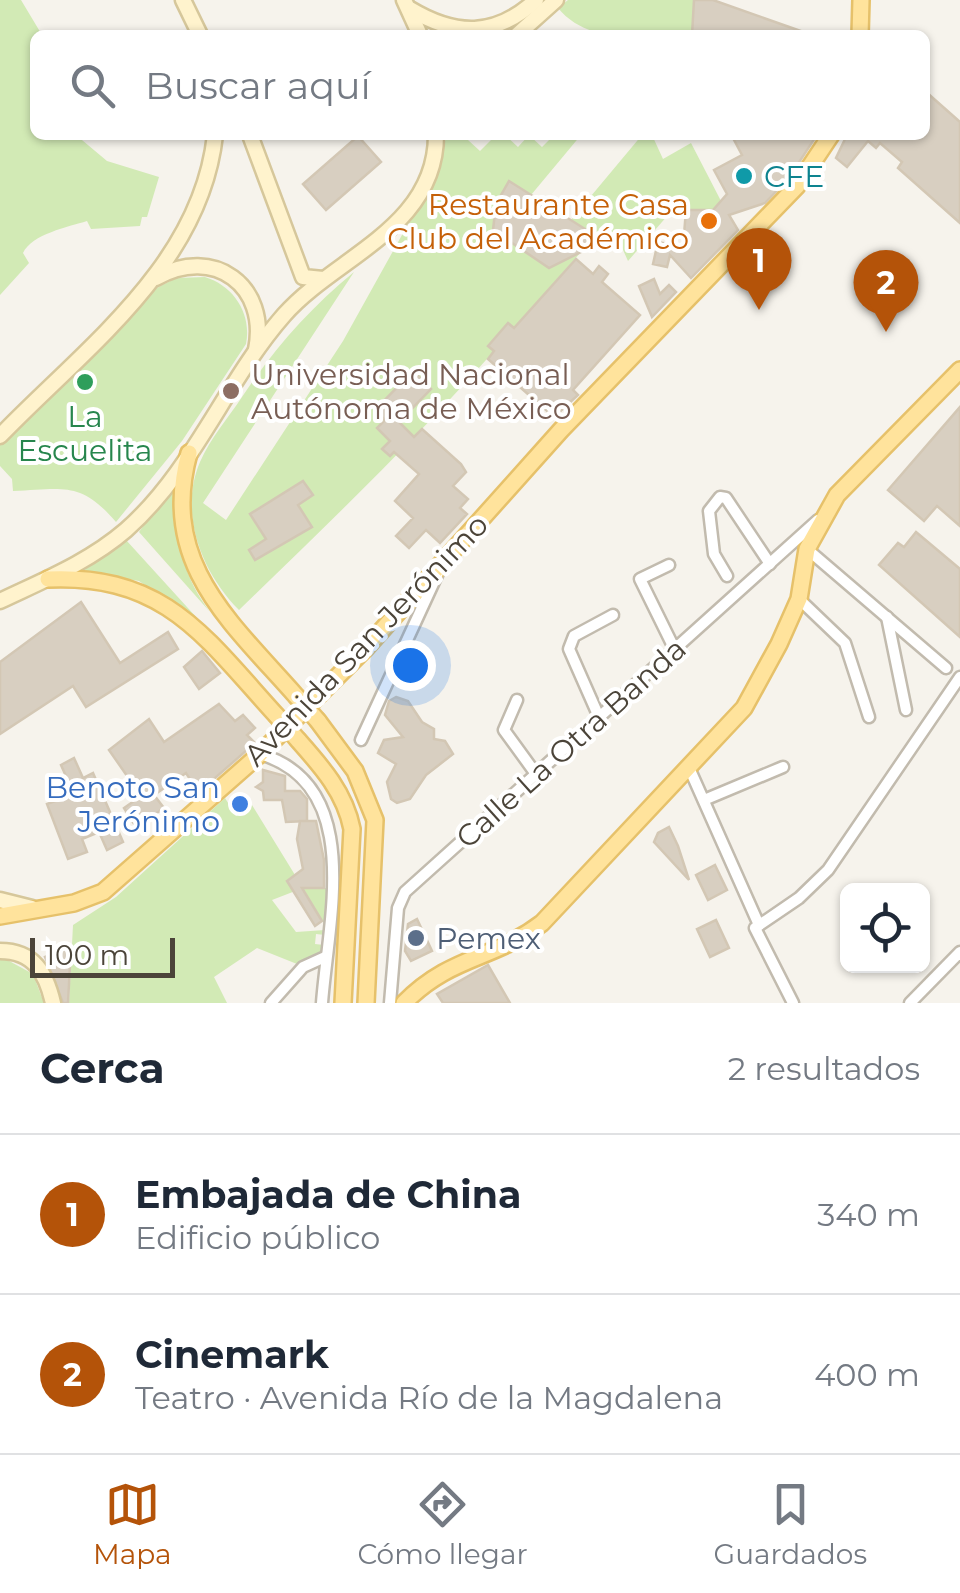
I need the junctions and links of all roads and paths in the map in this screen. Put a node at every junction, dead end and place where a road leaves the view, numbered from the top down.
1 (536, 0) edge
2 (556, 0) edge
3 (861, 0) edge
4 (407, 4) edge
5 (187, 7) edge
6 (200, 30) edge
7 (418, 30) edge
8 (449, 30) edge
9 (469, 30) edge
10 (523, 30) edge
11 (860, 30) edge
12 (214, 140) edge
13 (252, 140) edge
14 (436, 140) edge
15 (828, 140) edge
16 (329, 278) junction
17 (152, 280) junction
18 (255, 356) junction
19 (960, 370) edge
20 (0, 436) edge
21 (189, 453) junction
22 (820, 518) junction
23 (807, 549) junction
24 (443, 563) junction
25 (770, 564) junction
26 (669, 565) dead end
27 (727, 576) dead end
28 (48, 579) junction
29 (798, 599) junction
30 (0, 600) edge
31 (614, 615) dead end
32 (887, 616) junction
33 (676, 650) junction
34 (946, 668) dead end
35 (960, 677) edge
36 (517, 700) dead end
37 (906, 710) dead end
38 (599, 717) junction
39 (869, 717) dead end
40 (333, 740) junction
41 (361, 740) dead end
42 (260, 754) junction
43 (312, 756) junction
44 (782, 767) dead end
45 (690, 770) junction
46 (354, 771) junction
47 (536, 774) junction
48 (334, 785) junction
49 (704, 800) junction
50 (0, 900) edge
51 (43, 908) junction
52 (22, 911) junction
53 (0, 916) edge
54 (757, 927) junction
55 (0, 929) edge
56 (0, 950) edge
57 (959, 954) edge
58 (326, 957) junction
59 (53, 1003) edge
60 (271, 1003) edge
61 (322, 1003) edge
62 (343, 1003) edge
63 (366, 1003) edge
64 (390, 1003) edge
65 (404, 1003) edge
66 (793, 1003) edge
67 (910, 1003) edge

1 - 9 street
2 - 10 street
3 - 11 main road
4 - 7 street
4 - 8 street
5 - 6 street
12 - 17 street
13 - 16 street
14 - 16 street
15 - 24 main road, Avenida San Jerónimo
16 - 18 street
17 - 18 street
17 - 20 street
18 - 21 street
19 - 22 main road
21 - 28 street
21 - 40 main road, bridge
22 - 23 main road
22 - 25 street, Calle La Otra Banda
23 - 29 main road
23 - 32 street
24 - 41 street
24 - 42 main road, Avenida San Jerónimo
25 - 27 street
25 - 33 street, Calle La Otra Banda
26 - 33 street
28 - 30 street
28 - 43 main road, bridge
29 - 39 street
29 - 45 main road
31 - 38 street
32 - 34 street
32 - 37 street
33 - 38 street, Calle La Otra Banda
35 - 54 street
36 - 47 street
38 - 47 street, Calle La Otra Banda
40 - 43 main road
40 - 46 main road
42 - 51 main road, Avenida San Jerónimo
42 - 58 street
43 - 48 main road
44 - 49 street
45 - 49 street
45 - 65 main road
46 - 48 main road
46 - 63 main road
47 - 64 street, Calle La Otra Banda
48 - 62 main road
49 - 54 street
50 - 51 street
51 - 52 main road, Avenida San Jerónimo
52 - 53 main road, Avenida San Jerónimo
52 - 55 main road
54 - 66 street
56 - 59 street
57 - 67 street
58 - 60 street
58 - 61 street

